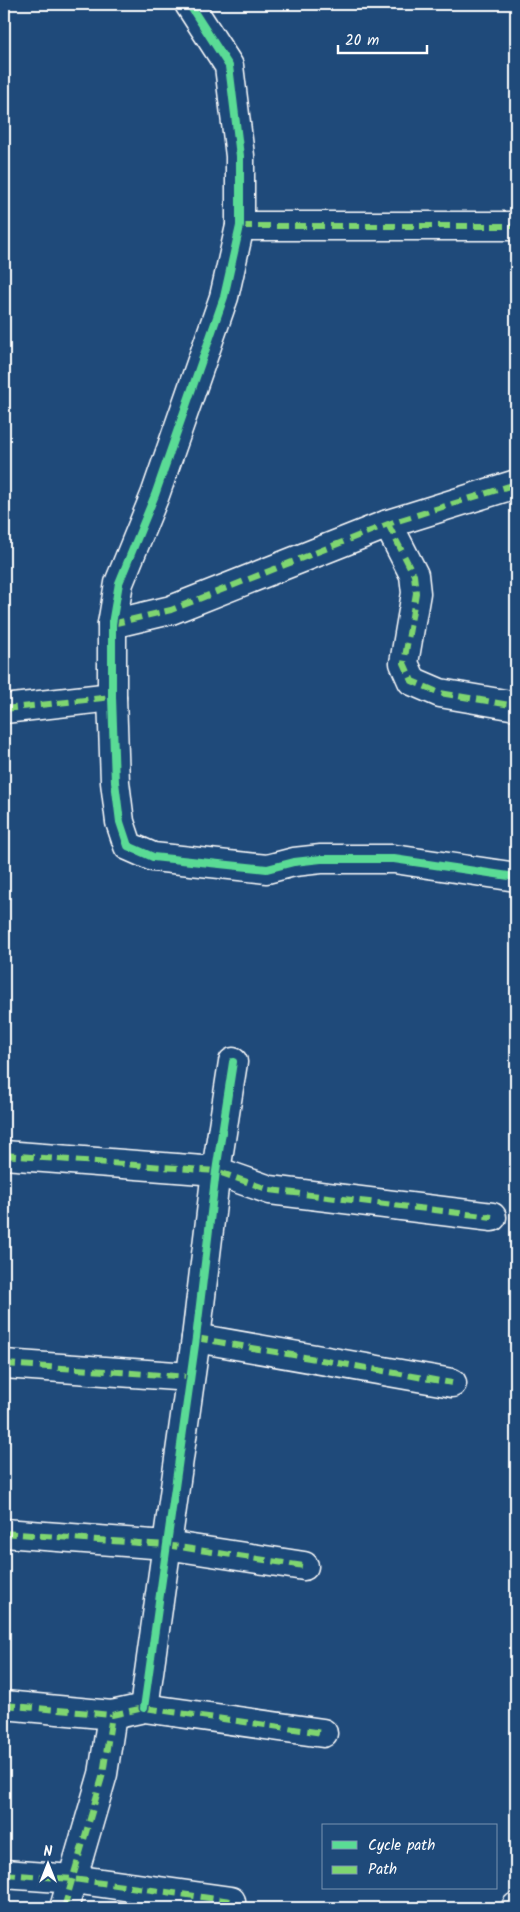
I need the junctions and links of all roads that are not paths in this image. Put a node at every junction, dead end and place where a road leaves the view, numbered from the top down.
1 (189, 4) edge
2 (240, 226) junction
3 (516, 226) edge
4 (516, 484) edge
5 (388, 524) junction
6 (112, 624) junction
7 (112, 697) junction
8 (516, 706) edge
9 (4, 708) edge
10 (516, 877) edge
11 (233, 1062) dead end
12 (4, 1155) edge
13 (216, 1171) junction
14 (492, 1217) dead end
15 (196, 1338) junction
16 (4, 1364) edge
17 (190, 1377) junction
18 (452, 1383) dead end
19 (4, 1533) edge
20 (166, 1545) junction
21 (304, 1566) dead end
22 (4, 1705) edge
23 (144, 1708) junction
24 (112, 1715) junction
25 (323, 1733) dead end
26 (4, 1874) edge
27 (73, 1879) junction
28 (231, 1901) dead end
29 (64, 1908) edge

1 - 2 street
2 - 3 street
2 - 6 street
4 - 5 street
5 - 6 street
5 - 8 street
6 - 7 street
7 - 9 street
7 - 10 street
11 - 13 street
12 - 13 street
13 - 14 street
13 - 15 street
15 - 17 street
15 - 18 street
16 - 17 street
17 - 20 street
19 - 20 street
20 - 21 street
20 - 23 street
22 - 24 street
23 - 24 street
23 - 25 street
24 - 27 street
26 - 27 street
27 - 28 street
27 - 29 street

